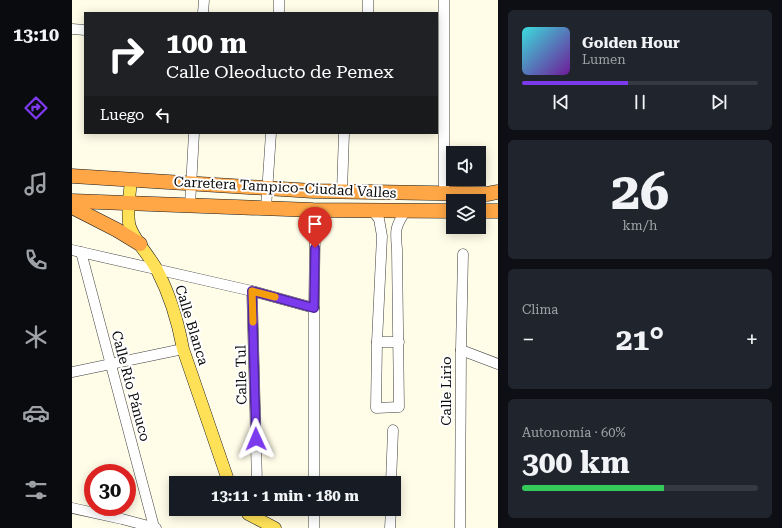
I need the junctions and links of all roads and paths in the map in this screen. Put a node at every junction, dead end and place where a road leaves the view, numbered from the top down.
1 (204, 0) edge
2 (279, 0) edge
3 (368, 0) edge
4 (444, 0) edge
5 (203, 12) edge
6 (279, 12) edge
7 (368, 12) edge
8 (72, 29) edge
9 (84, 30) edge
10 (441, 34) edge
11 (441, 51) edge
12 (194, 134) edge
13 (271, 134) edge
14 (344, 134) edge
15 (72, 176) edge
16 (130, 180) junction
17 (190, 183) junction
18 (267, 188) junction
19 (342, 192) junction
20 (498, 192) edge
21 (444, 193) junction
22 (72, 200) edge
23 (129, 203) junction
24 (190, 205) junction
25 (72, 207) edge
26 (266, 208) junction
27 (372, 210) junction
28 (406, 210) junction
29 (446, 211) edge
30 (486, 211) edge
31 (498, 211) edge
32 (315, 233) dead end
33 (140, 244) junction
34 (77, 251) edge
35 (463, 254) dead end
36 (157, 270) junction
37 (381, 270) junction
38 (398, 270) junction
39 (252, 291) junction
40 (398, 298) junction
41 (379, 299) junction
42 (314, 308) junction
43 (377, 342) junction
44 (399, 342) junction
45 (183, 349) junction
46 (460, 350) junction
47 (111, 364) junction
48 (498, 364) edge
49 (72, 372) edge
50 (393, 430) dead end
51 (227, 476) edge
52 (257, 476) edge
53 (314, 476) edge
54 (391, 476) edge
55 (72, 508) edge
56 (260, 516) edge
57 (314, 516) edge
58 (391, 516) edge
59 (155, 528) edge
60 (275, 528) edge
61 (314, 528) edge
62 (390, 528) edge
63 (460, 528) edge

1 - 5 street
2 - 6 street
3 - 7 street
4 - 10 street
8 - 9 street
10 - 11 street
11 - 21 street
12 - 17 street
13 - 18 street
14 - 19 street
15 - 16 highway, Carretera Tampico-Ciudad Valles
16 - 17 highway, Carretera Tampico-Ciudad Valles
16 - 23 main road, Calle Blanca
17 - 18 highway, Carretera Tampico-Ciudad Valles
17 - 24 street
18 - 19 highway, Carretera Tampico-Ciudad Valles
18 - 26 street
19 - 21 highway, Carretera Tampico-Ciudad Valles
20 - 21 highway, Carretera Tampico-Ciudad Valles
22 - 23 highway
23 - 24 highway
23 - 33 main road, Calle Blanca
24 - 26 highway
25 - 33 highway
26 - 27 highway
27 - 28 highway
27 - 37 street
28 - 29 highway
28 - 38 street
30 - 31 highway
32 - 42 street
33 - 36 main road, Calle Blanca
34 - 36 street
34 - 47 street, Calle Río Pánuco
35 - 46 street, Calle Lirio
36 - 39 street
36 - 45 main road, Calle Blanca
37 - 38 street
37 - 41 street
38 - 40 street
39 - 42 street
39 - 52 street, Calle Tul
40 - 41 street
40 - 44 street
41 - 43 street
42 - 53 street
43 - 44 street
43 - 44 street
45 - 47 street
45 - 51 main road, Calle Blanca
46 - 48 street
46 - 63 street, Calle Lirio
47 - 49 street
47 - 59 street, Calle Río Pánuco
50 - 54 street
55 - 59 street
56 - 60 main road
57 - 61 street
58 - 62 street

